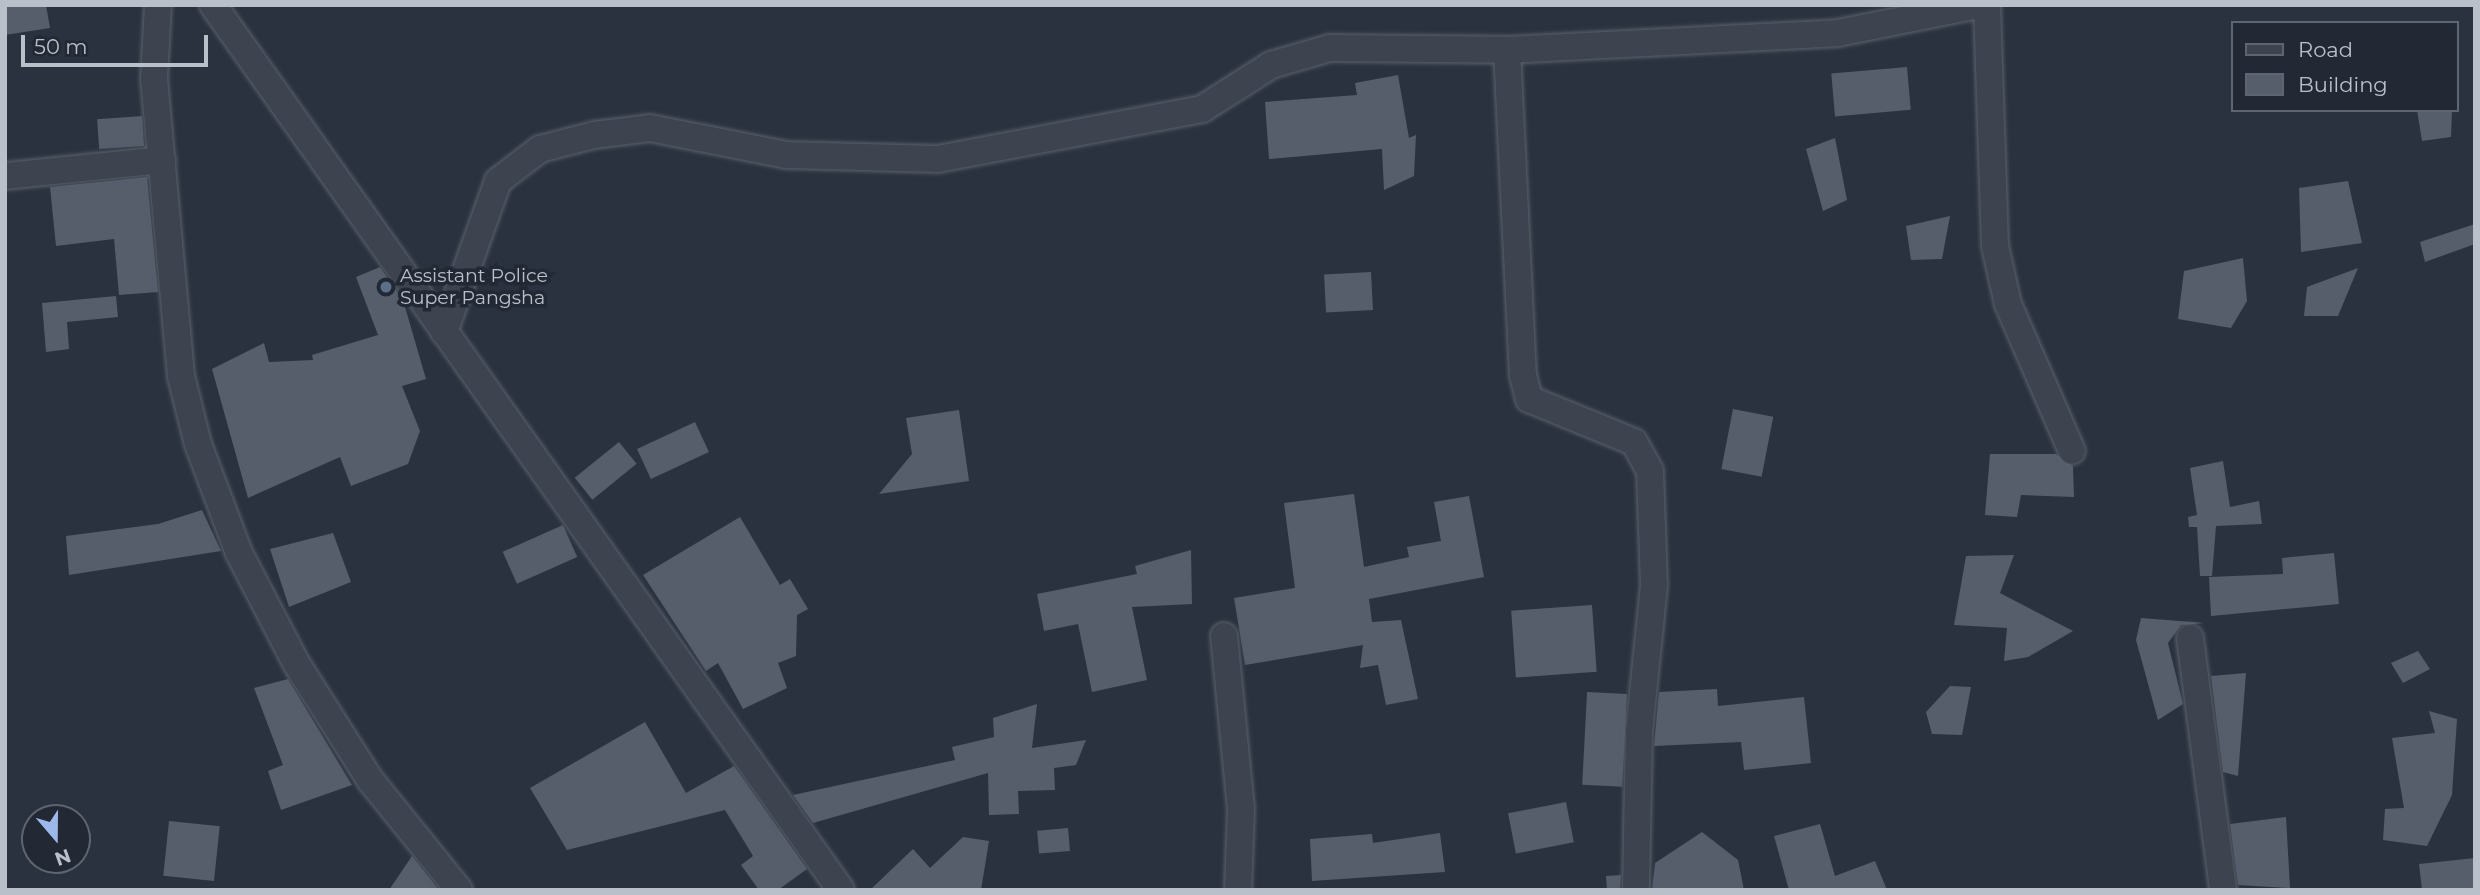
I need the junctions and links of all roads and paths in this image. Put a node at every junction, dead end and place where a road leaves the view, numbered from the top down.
1 (158, 5) edge
2 (213, 5) edge
3 (1978, 5) edge
4 (1987, 5) edge
5 (1507, 50) junction
6 (162, 160) junction
7 (5, 176) edge
8 (443, 332) junction
9 (2072, 451) dead end
10 (1224, 636) dead end
11 (2190, 638) dead end
12 (459, 890) edge
13 (841, 890) edge
14 (1238, 890) edge
15 (1636, 890) edge
16 (2223, 890) edge

1 - 6 street
2 - 8 street
3 - 5 street
4 - 9 street
5 - 8 street
5 - 15 street
6 - 7 street
6 - 12 street
8 - 13 street
10 - 14 street
11 - 16 street

